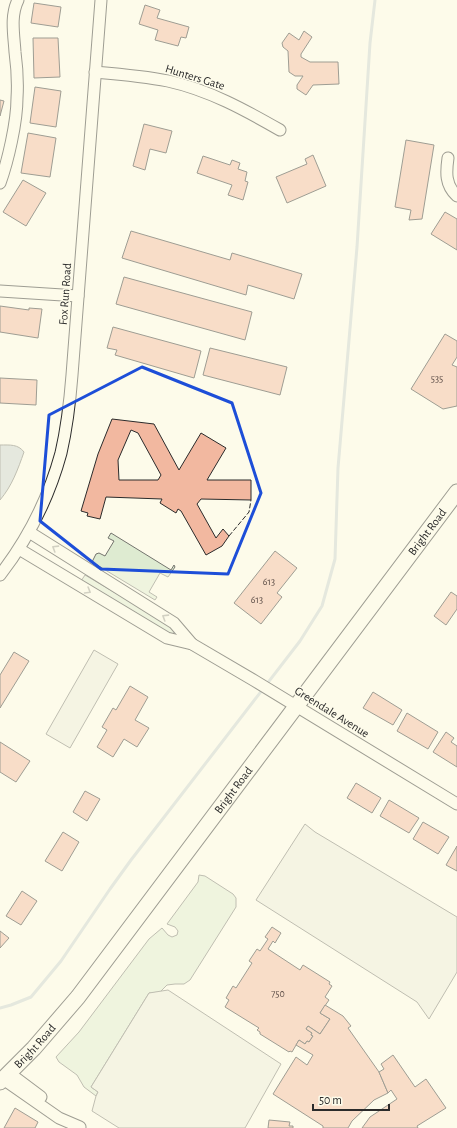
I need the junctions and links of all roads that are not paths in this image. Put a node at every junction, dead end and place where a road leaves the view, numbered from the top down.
1 (18, 0) edge
2 (100, 0) edge
3 (95, 72) junction
4 (280, 130) dead end
5 (448, 158) dead end
6 (0, 183) edge
7 (457, 196) edge
8 (0, 291) edge
9 (78, 296) junction
10 (457, 492) edge
11 (29, 532) junction
12 (19, 549) junction
13 (0, 575) edge
14 (192, 644) junction
15 (296, 706) junction
16 (457, 804) edge
17 (4, 1078) edge
18 (80, 1128) edge

1 - 6 street
2 - 3 street, Fox Run Road
3 - 4 street, Hunters Gate
3 - 9 street, Fox Run Road
5 - 7 street
8 - 9 street
9 - 11 street, Fox Run Road
10 - 15 main road, Bright Road
11 - 12 street, Fox Run Road
14 -> 11 street, Greendale Avenue
12 - 13 street, Fox Run Road
12 -> 14 street, Greendale Avenue
14 - 15 street, Greendale Avenue
15 - 16 street, Greendale Avenue
15 - 17 main road, Bright Road
17 - 18 street

